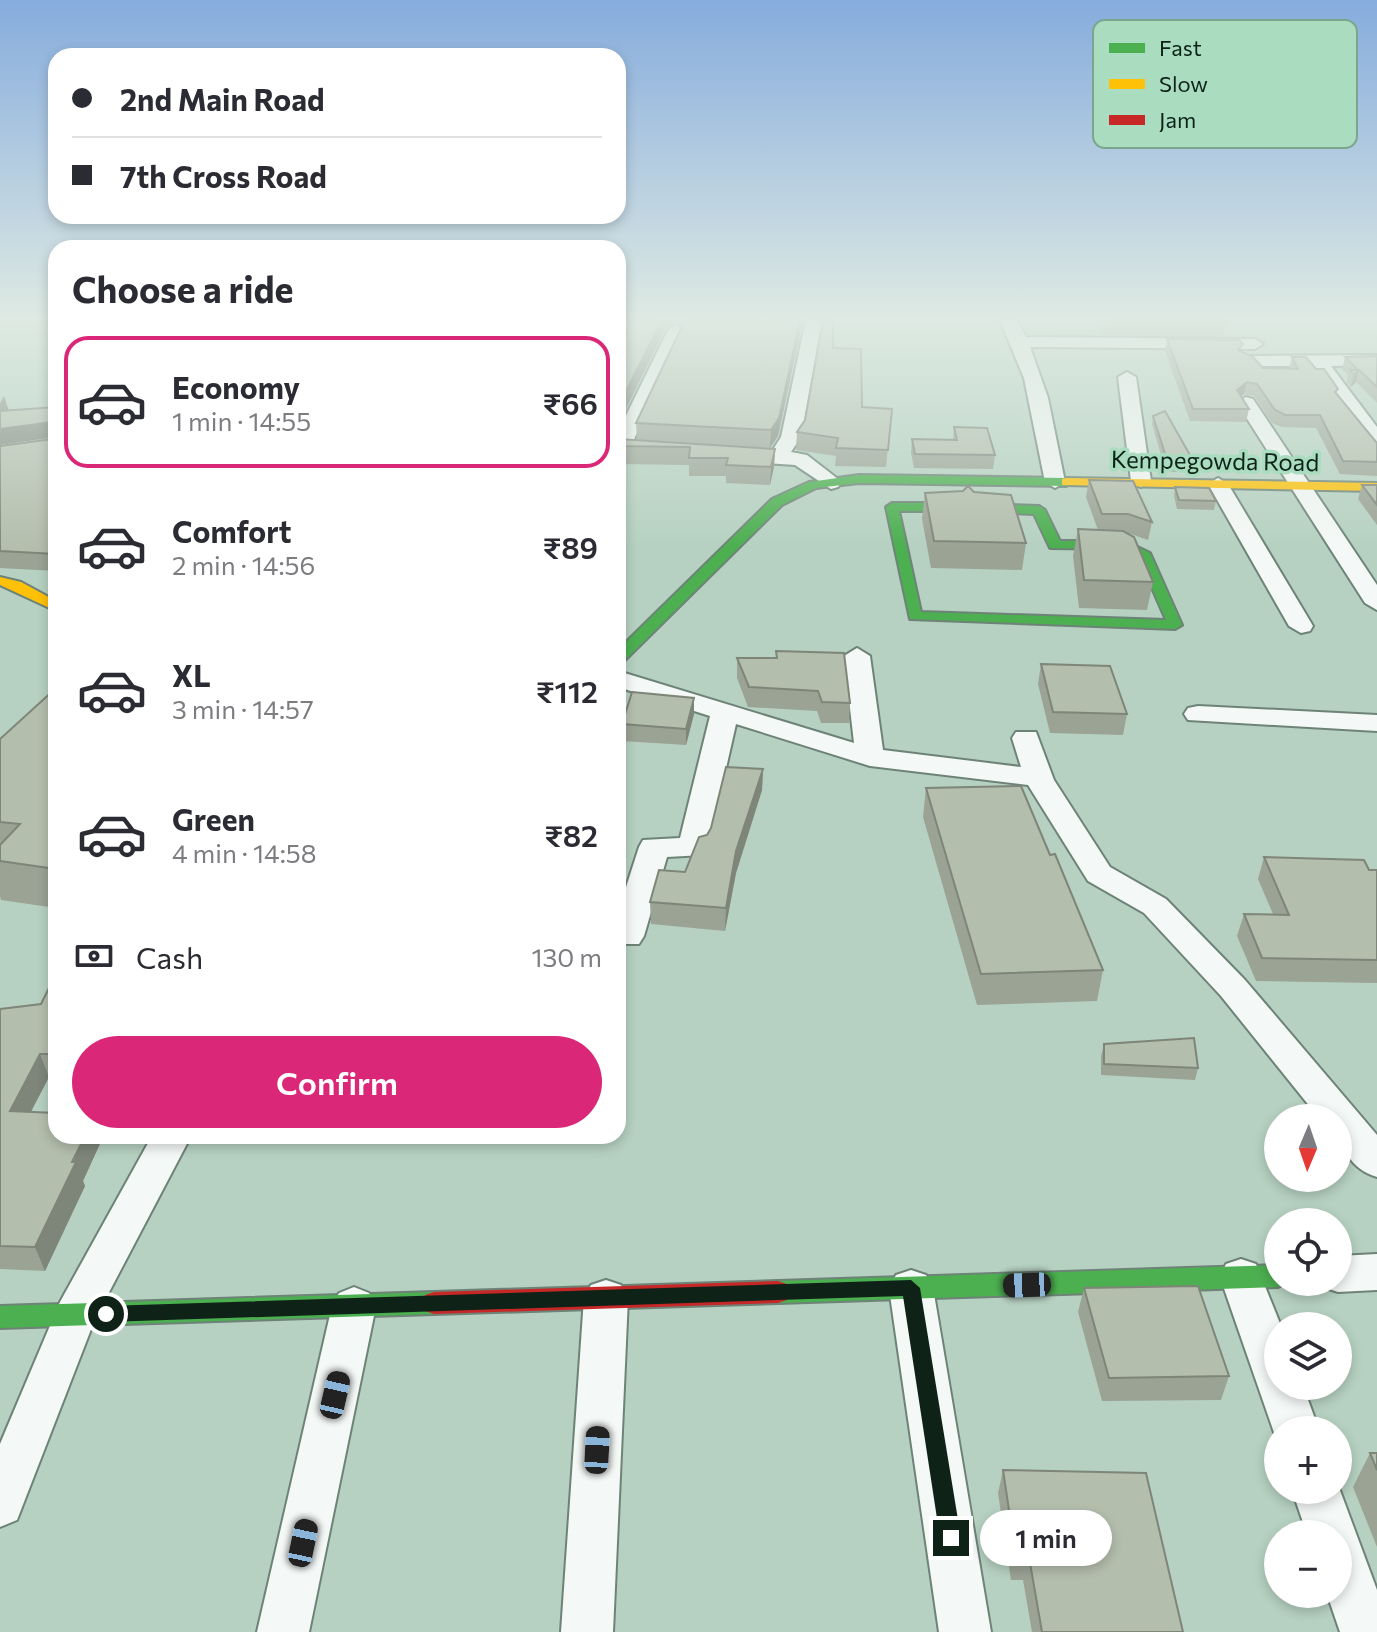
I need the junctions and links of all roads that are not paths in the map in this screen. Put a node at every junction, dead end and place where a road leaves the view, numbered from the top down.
1 (647, 396) edge
2 (799, 396) edge
3 (1035, 396) edge
4 (1130, 396) edge
5 (1344, 396) edge
6 (1246, 403) edge
7 (1377, 440) edge
8 (626, 446) edge
9 (715, 454) edge
10 (778, 458) junction
11 (944, 481) junction
12 (970, 481) junction
13 (1141, 481) junction
14 (1055, 482) junction
15 (831, 483) junction
16 (1218, 484) junction
17 (1297, 485) junction
18 (1377, 487) edge
19 (949, 507) junction
20 (976, 508) junction
21 (0, 581) edge
22 (48, 600) edge
23 (1377, 603) edge
24 (1301, 626) dead end
25 (626, 651) edge
26 (857, 656) dead end
27 (626, 681) edge
28 (725, 711) junction
29 (1198, 714) dead end
30 (1377, 723) edge
31 (1026, 738) dead end
32 (870, 757) junction
33 (1038, 778) junction
34 (627, 936) dead end
35 (168, 1144) edge
36 (1377, 1162) edge
37 (1377, 1272) edge
38 (1352, 1273) edge
39 (1260, 1276) edge
40 (911, 1288) junction
41 (606, 1298) junction
42 (354, 1306) junction
43 (1266, 1312) edge
44 (75, 1315) junction
45 (0, 1317) edge
46 (0, 1503) edge
47 (1352, 1592) edge
48 (283, 1632) edge
49 (587, 1632) edge
50 (965, 1632) edge
51 (1366, 1632) edge

1 - 8 street
2 - 10 street
3 - 14 street
4 - 13 street
5 - 7 street
6 - 17 street
9 - 10 street
10 - 15 street
11 - 12 street, Kempegowda Road
11 - 15 street, Kempegowda Road
11 - 19 street
12 - 14 street, Kempegowda Road
12 - 20 street
13 - 14 street, Kempegowda Road
13 - 16 street, Kempegowda Road
15 - 25 street, Kempegowda Road
16 - 17 street, Kempegowda Road
16 - 24 street
17 - 18 street, Kempegowda Road
17 - 23 street
19 - 20 street
19 - 20 street
21 - 22 street
26 - 32 street
27 - 28 street
28 - 32 street
28 - 34 street
29 - 30 street
31 - 33 street
32 - 33 street
33 - 36 street
35 - 44 street
37 - 38 street
39 - 40 street
39 - 43 street
40 - 41 street
40 - 50 street
41 - 42 street
41 - 49 street
42 - 44 street
42 - 48 street
44 - 45 street
44 - 46 street
47 - 51 street

